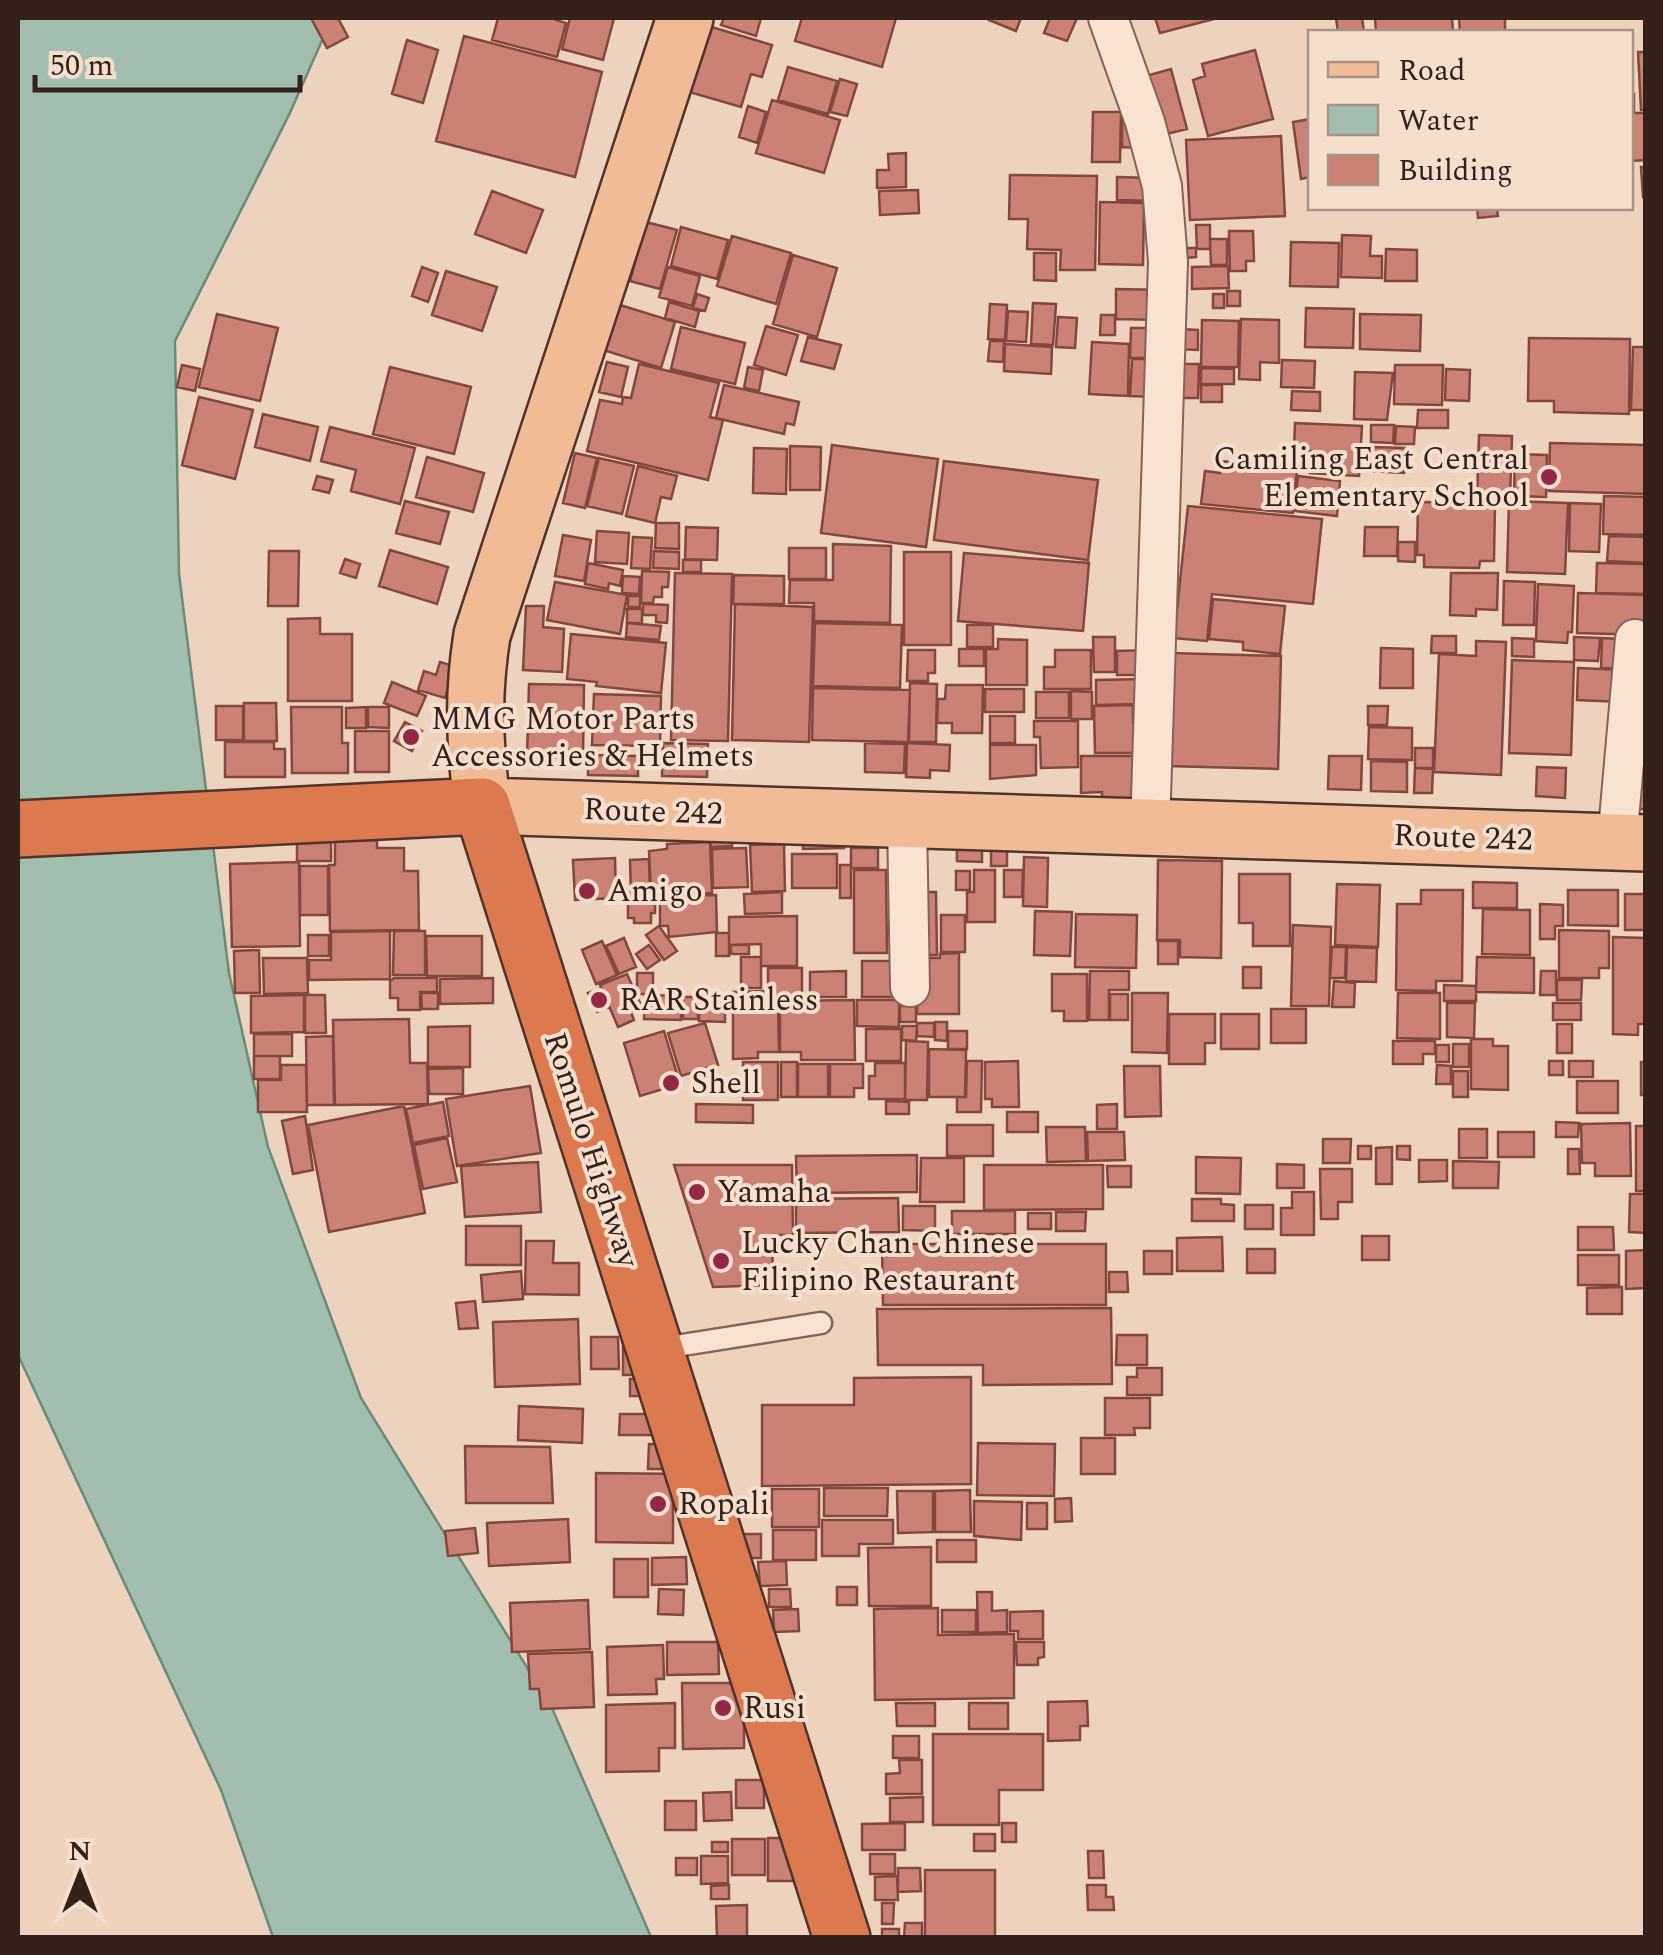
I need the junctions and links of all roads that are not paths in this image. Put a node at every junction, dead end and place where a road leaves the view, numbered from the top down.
1 (685, 18) edge
2 (1108, 18) edge
3 (1635, 639) dead end
4 (482, 806) junction
5 (907, 821) junction
6 (18, 828) edge
7 (1150, 830) junction
8 (1631, 843) edge
9 (910, 987) dead end
10 (821, 1323) dead end
11 (655, 1350) junction
12 (842, 1938) edge

1 - 4 main road
2 - 7 street
3 - 8 street
4 - 5 main road, Route 242
4 - 6 highway
4 - 11 highway, Romulo Highway
5 - 7 main road, Route 242
5 - 9 street
7 - 8 main road, Route 242
10 - 11 lane
11 - 12 highway, Romulo Highway

